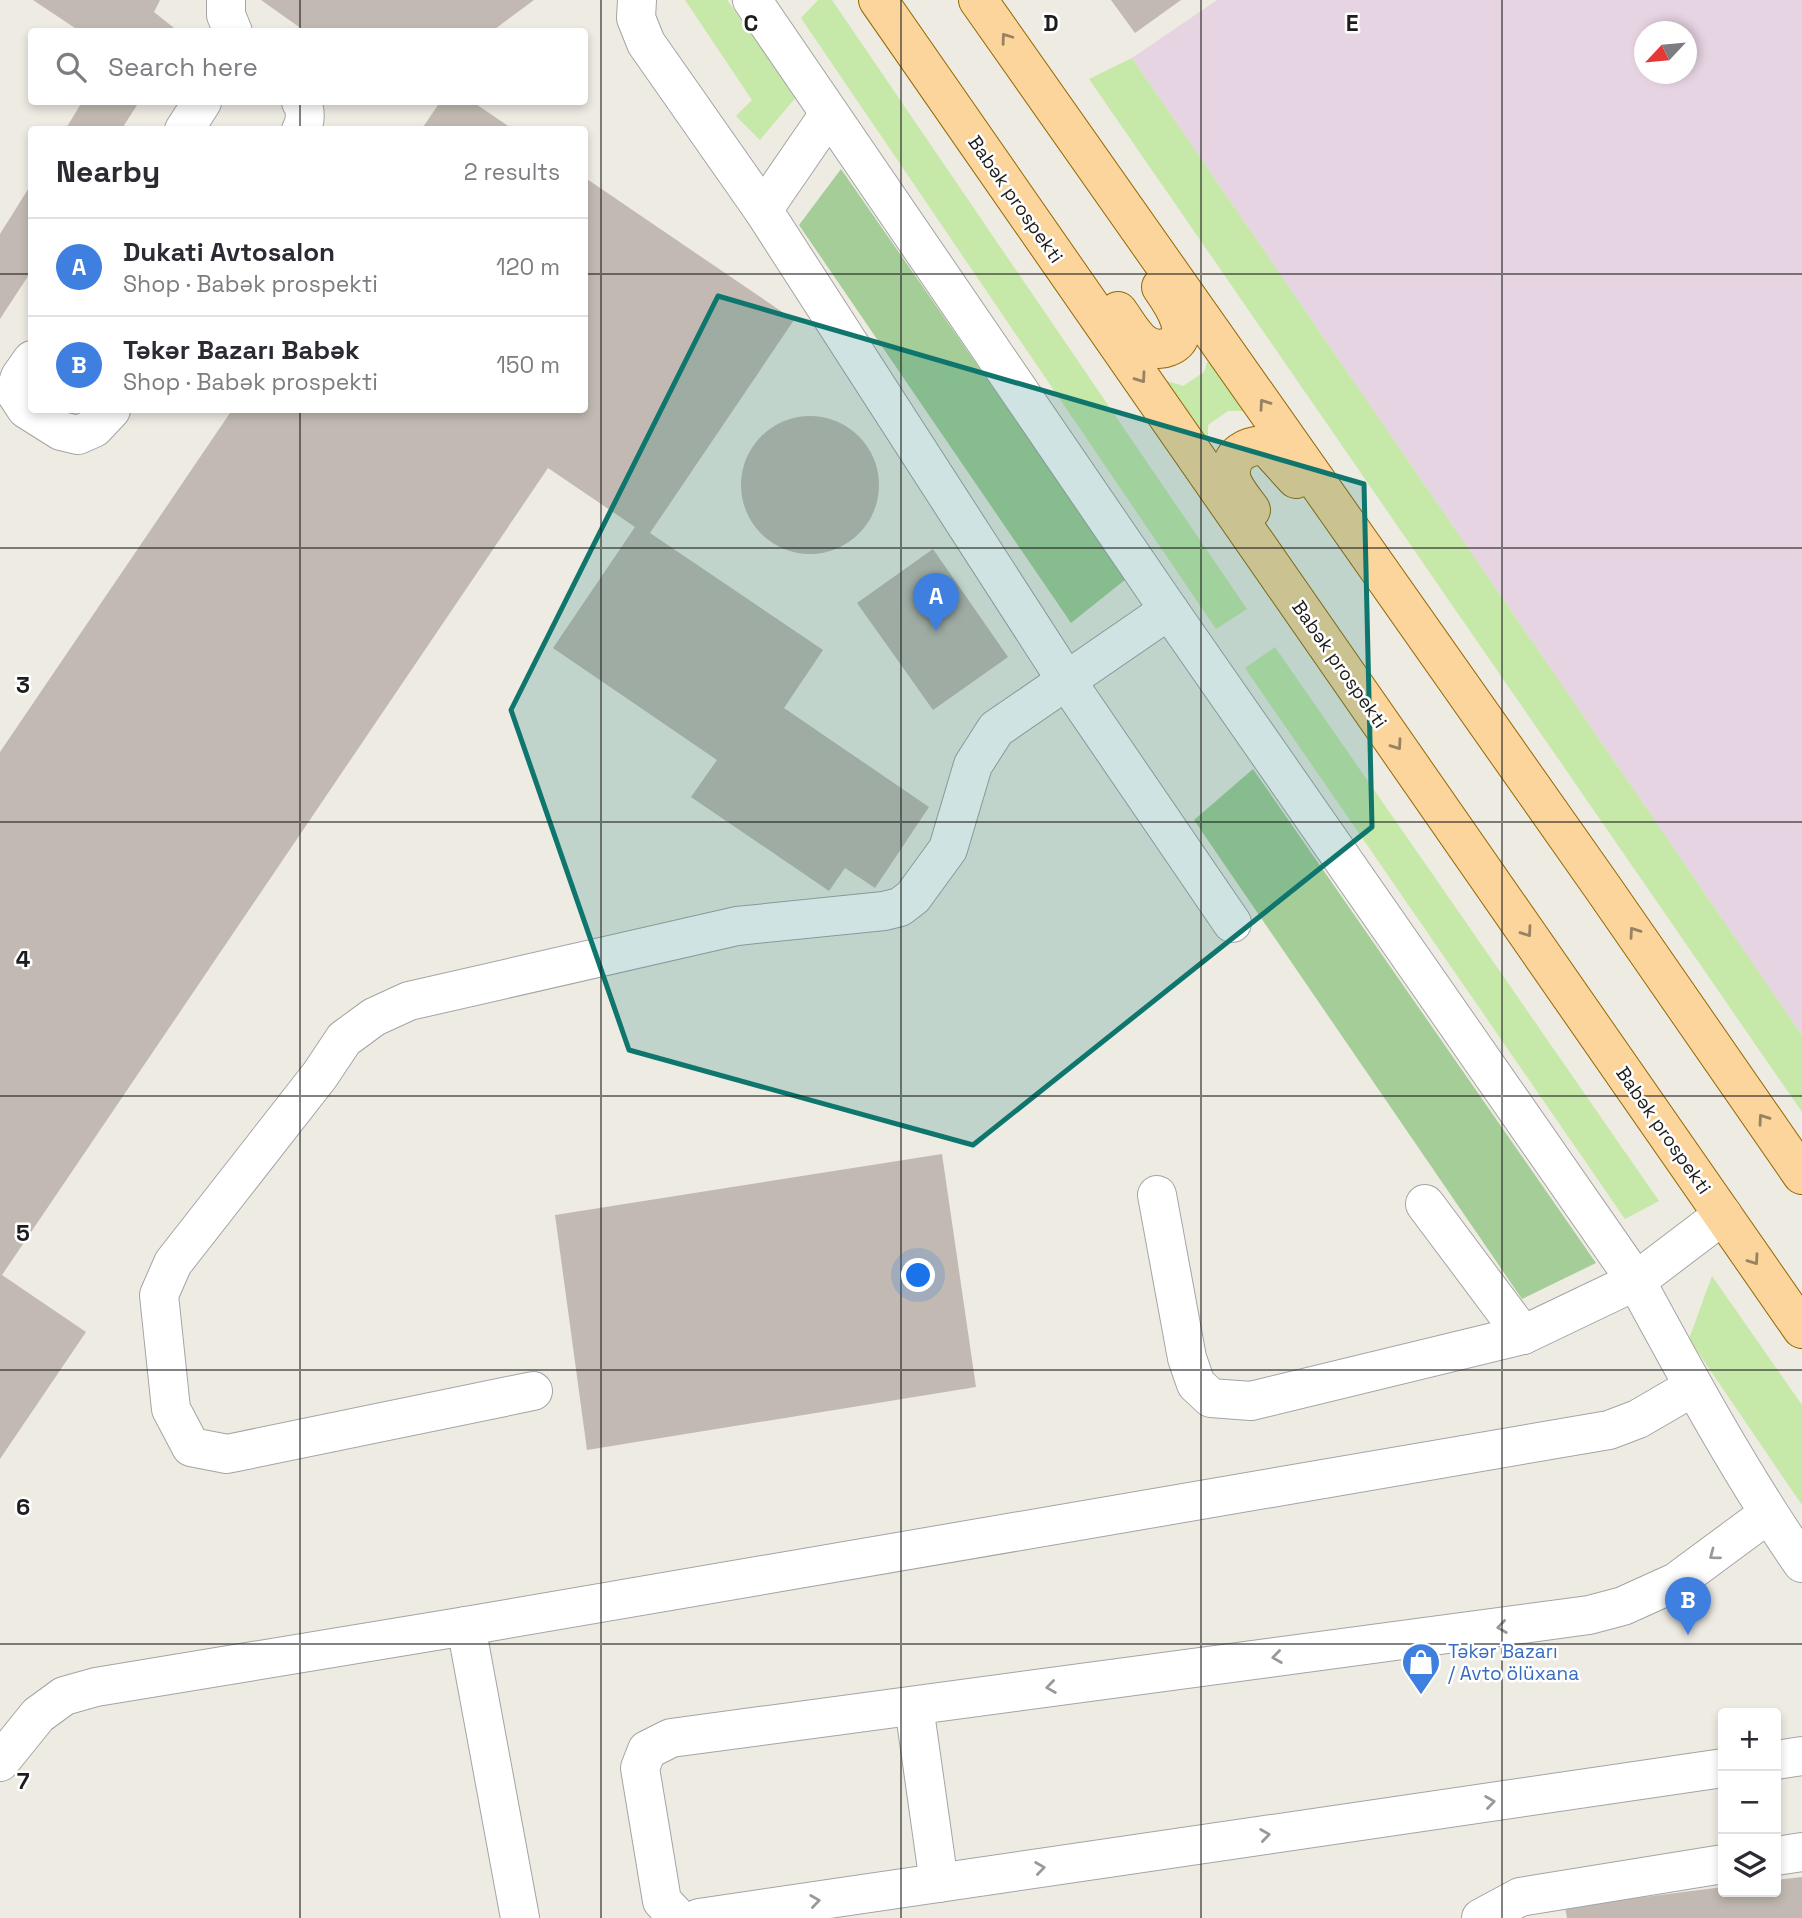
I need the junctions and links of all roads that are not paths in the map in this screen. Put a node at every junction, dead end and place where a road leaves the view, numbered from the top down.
1 (226, 0) edge
2 (637, 0) edge
3 (878, 0) edge
4 (906, 0) edge
5 (978, 0) edge
6 (756, 2) edge
7 (231, 28) edge
8 (1034, 76) junction
9 (200, 105) edge
10 (303, 105) edge
11 (829, 114) junction
12 (187, 126) edge
13 (303, 126) edge
14 (764, 210) junction
15 (28, 366) edge
16 (28, 410) edge
17 (32, 413) edge
18 (108, 413) edge
19 (1169, 610) junction
20 (1066, 680) junction
21 (1359, 692) junction
22 (1603, 888) junction
23 (1231, 923) dead end
24 (1802, 1175) edge
25 (1157, 1195) dead end
26 (1424, 1204) dead end
27 (1723, 1215) junction
28 (1636, 1281) junction
29 (1802, 1329) edge
30 (1523, 1335) junction
31 (1693, 1387) junction
32 (533, 1391) dead end
33 (1768, 1514) junction
34 (1802, 1563) edge
35 (466, 1626) junction
36 (914, 1706) junction
37 (1802, 1756) edge
38 (1781, 1759) edge
39 (0, 1762) edge
40 (1718, 1769) edge
41 (1802, 1852) edge
42 (1781, 1855) edge
43 (1718, 1865) edge
44 (939, 1883) junction
45 (520, 1918) edge
46 (678, 1918) edge
47 (699, 1918) edge
48 (1481, 1918) edge

1 - 7 lane
2 - 14 lane
3 -> 21 main road, Babək prospekti
4 - 8 main road
8 -> 5 main road
6 - 11 lane
22 -> 8 main road
9 - 12 lane
10 - 13 lane
11 - 14 lane
11 - 19 lane
14 - 20 lane
15 - 16 lane
17 - 18 lane
19 - 20 lane
19 - 28 lane
20 - 23 lane
20 - 32 lane
21 - 22 main road
21 -> 27 main road, Babək prospekti
24 -> 22 main road
25 - 30 lane
26 - 30 lane
27 - 28 lane
27 -> 29 main road, Babək prospekti
28 - 30 lane
28 - 31 lane
31 - 33 lane
31 - 35 lane
33 - 34 lane
33 -> 36 lane
35 - 39 lane
35 - 45 lane
36 - 44 lane
36 - 46 lane
37 - 38 lane
44 -> 40 lane
41 - 42 lane
43 - 48 lane
47 -> 44 lane

